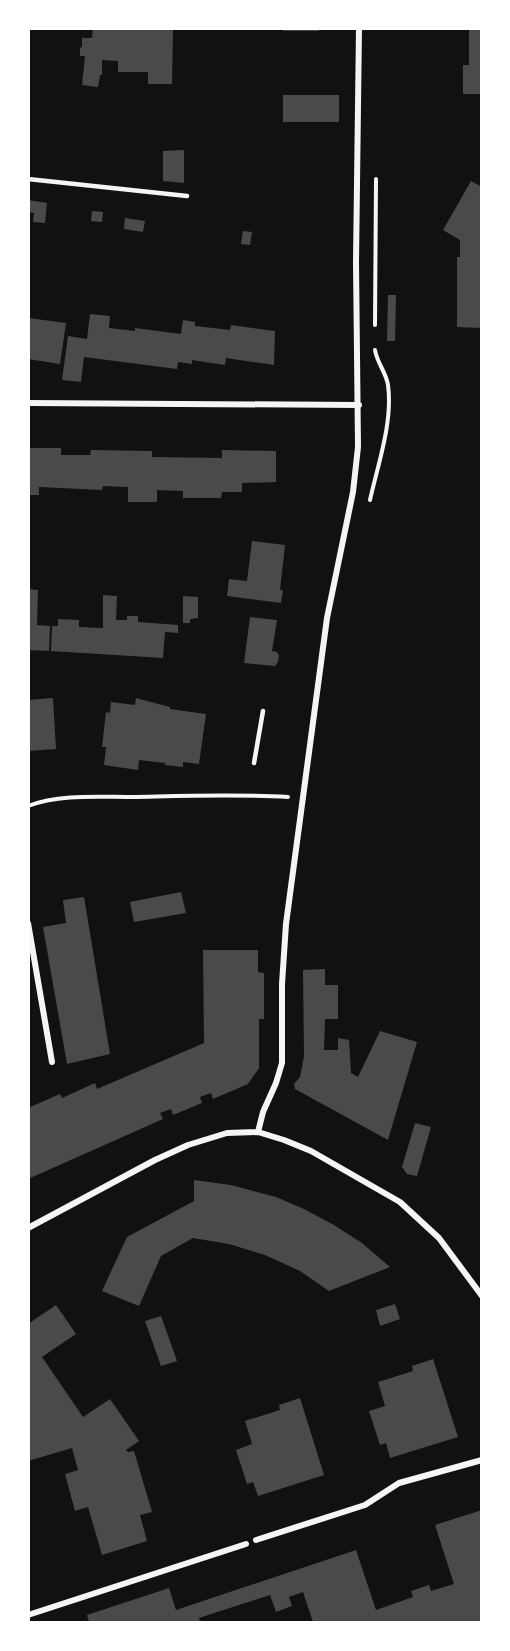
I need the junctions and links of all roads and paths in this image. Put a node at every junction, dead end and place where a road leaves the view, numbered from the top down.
1 (359, 28) edge
2 (28, 179) edge
3 (187, 196) dead end
4 (28, 403) edge
5 (359, 405) junction
6 (263, 711) dead end
7 (254, 763) dead end
8 (304, 799) junction
9 (28, 806) edge
10 (28, 923) edge
11 (52, 1062) dead end
12 (258, 1132) junction
13 (28, 1227) edge
14 (482, 1296) edge
15 (482, 1460) edge
16 (256, 1540) dead end
17 (246, 1544) dead end
18 (28, 1615) edge

1 - 5 street
2 - 3 lane
4 - 5 street
5 - 8 street
6 - 7 lane
8 - 9 path
8 - 12 street
10 - 11 street
12 - 13 street
12 - 14 street
15 - 16 street
17 - 18 street

